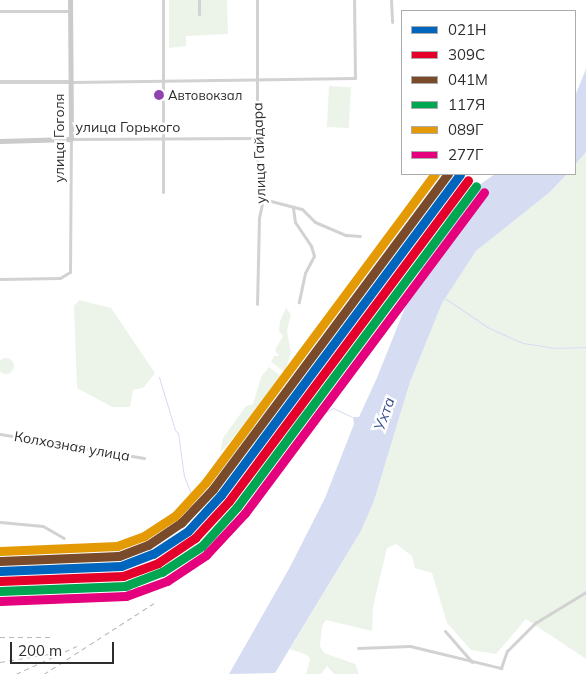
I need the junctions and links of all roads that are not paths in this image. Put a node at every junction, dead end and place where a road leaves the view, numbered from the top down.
1 (70, 0) edge
2 (164, 0) edge
3 (200, 0) edge
4 (257, 0) edge
5 (354, 0) edge
6 (391, 0) edge
7 (0, 11) edge
8 (70, 11) junction
9 (199, 14) dead end
10 (392, 22) dead end
11 (257, 81) junction
12 (0, 82) edge
13 (71, 82) junction
14 (164, 82) junction
15 (162, 138) junction
16 (257, 138) junction
17 (70, 139) junction
18 (0, 141) edge
19 (163, 192) dead end
20 (263, 199) junction
21 (293, 208) junction
22 (360, 236) dead end
23 (0, 279) edge
24 (298, 302) dead end
25 (257, 304) dead end
26 (0, 434) edge
27 (144, 458) dead end
28 (0, 522) edge
29 (64, 538) dead end
30 (586, 592) edge
31 (445, 631) dead end
32 (358, 648) dead end
33 (472, 662) junction
34 (501, 668) junction
35 (504, 674) edge

1 - 8 main road, улица Гоголя
2 - 14 street
3 - 9 street
4 - 11 street, улица Гайдара
5 - 11 street
6 - 10 street
7 - 8 street
8 - 13 main road, улица Гоголя
11 - 14 street
11 - 16 street, улица Гайдара
12 - 13 street
13 - 14 street
13 - 17 main road, улица Гоголя
14 - 15 street
15 - 16 street, улица Горького
15 - 17 street, улица Горького
15 - 19 street
16 - 20 street, улица Гайдара
17 - 18 main road, улица Горького
17 - 23 street, улица Гоголя
20 - 21 street
20 - 25 street, улица Гайдара
21 - 22 street
21 - 24 street
26 - 27 street, Колхозная улица
28 - 29 street
30 - 34 street
31 - 33 street
32 - 33 street
33 - 34 street
34 - 35 street

